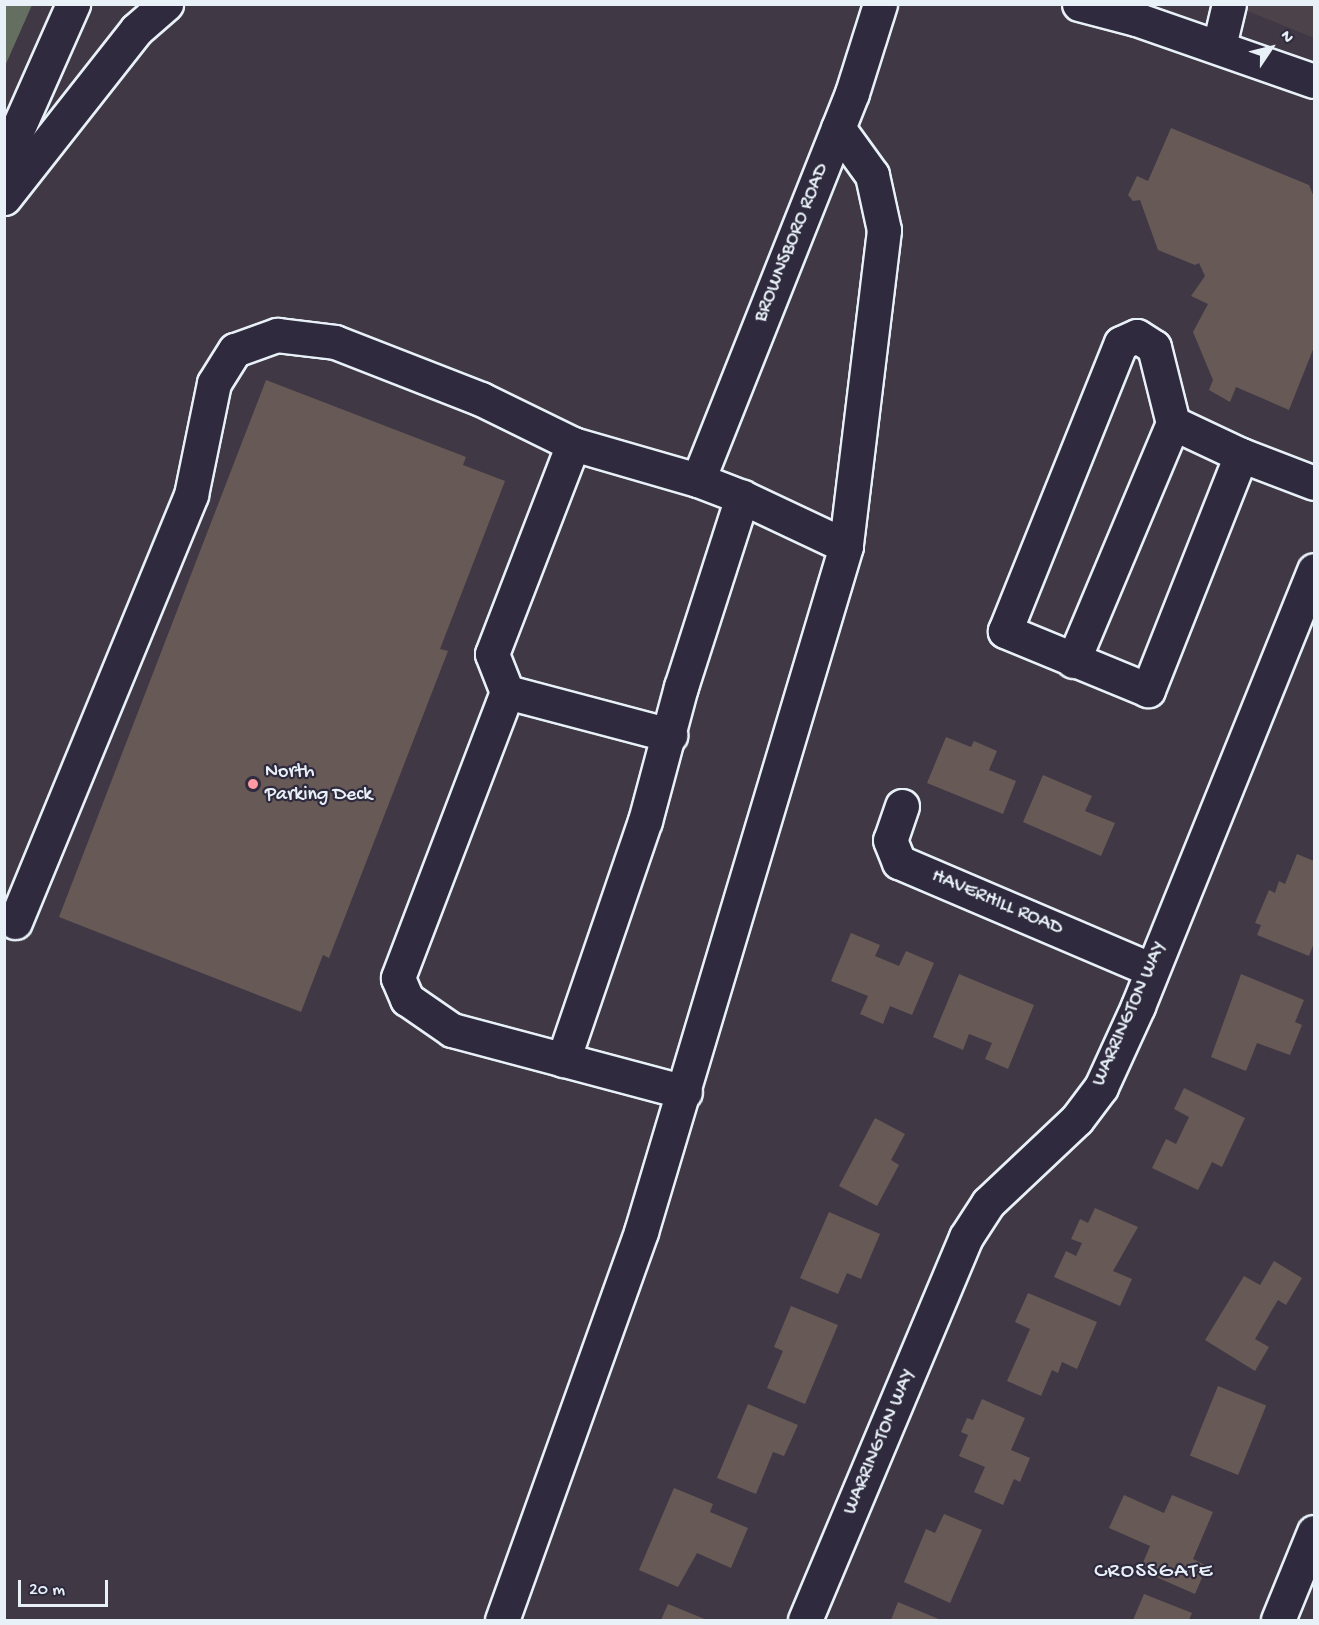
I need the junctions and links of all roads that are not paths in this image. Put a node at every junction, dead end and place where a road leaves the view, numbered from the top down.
1 (73, 4) edge
2 (165, 4) edge
3 (880, 4) edge
4 (1079, 4) edge
5 (1229, 4) edge
6 (1219, 46) junction
7 (1314, 81) edge
8 (838, 128) junction
9 (4, 160) edge
10 (4, 198) edge
11 (1173, 423) junction
12 (573, 444) junction
13 (1241, 455) junction
14 (698, 480) junction
15 (1314, 483) edge
16 (742, 497) junction
17 (846, 546) junction
18 (1314, 570) edge
19 (1073, 661) junction
20 (507, 692) junction
21 (670, 735) junction
22 (902, 806) dead end
23 (15, 922) dead end
24 (1150, 969) junction
25 (564, 1060) junction
26 (685, 1092) junction
27 (1314, 1532) edge
28 (502, 1620) edge
29 (805, 1620) edge
30 (1278, 1620) edge

1 - 9 main road
2 - 10 main road
3 - 8 main road, BROWNSBORO ROAD
4 - 6 main road
5 - 6 main road
6 - 7 main road
8 - 14 main road, BROWNSBORO ROAD
8 - 17 main road
11 - 13 main road
11 - 19 main road
11 - 19 main road
12 - 14 main road
12 - 20 main road
12 - 23 main road
13 - 15 main road
13 - 19 main road
14 - 16 main road
16 - 17 main road
16 - 21 main road
17 - 26 main road
18 - 24 main road, WARRINGTON WAY
20 - 21 main road
20 - 25 main road
21 - 25 main road
22 - 24 main road, HAVERHILL ROAD
24 - 29 main road, WARRINGTON WAY
25 - 26 main road
26 - 28 main road
27 - 30 main road

